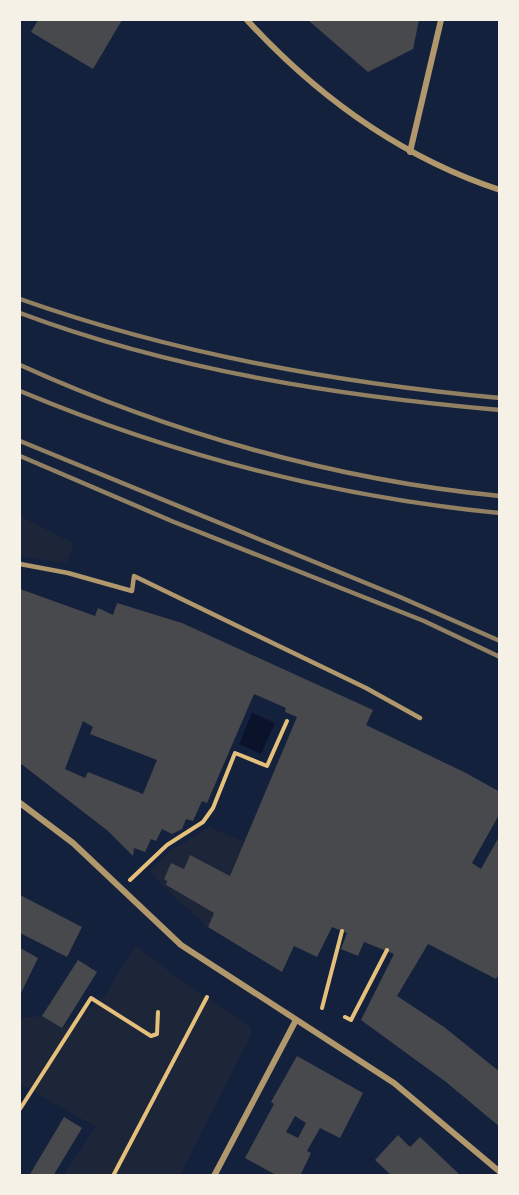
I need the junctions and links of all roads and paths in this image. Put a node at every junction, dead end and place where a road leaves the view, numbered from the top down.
1 (247, 20) edge
2 (441, 20) edge
3 (410, 152) junction
4 (500, 190) edge
5 (20, 564) edge
6 (420, 718) dead end
7 (286, 721) dead end
8 (20, 803) edge
9 (119, 887) junction
10 (342, 932) dead end
11 (387, 950) dead end
12 (207, 997) dead end
13 (322, 1008) dead end
14 (158, 1012) dead end
15 (345, 1017) dead end
16 (296, 1020) junction
17 (20, 1109) edge
18 (500, 1172) edge
19 (113, 1176) edge
20 (214, 1176) edge

1 - 3 street
2 - 3 street
3 - 4 street
5 - 6 lane
7 - 9 path
8 - 9 street
9 - 16 street
10 - 13 path
11 - 15 path
12 - 19 path
14 - 17 path
16 - 18 street
16 - 20 street

